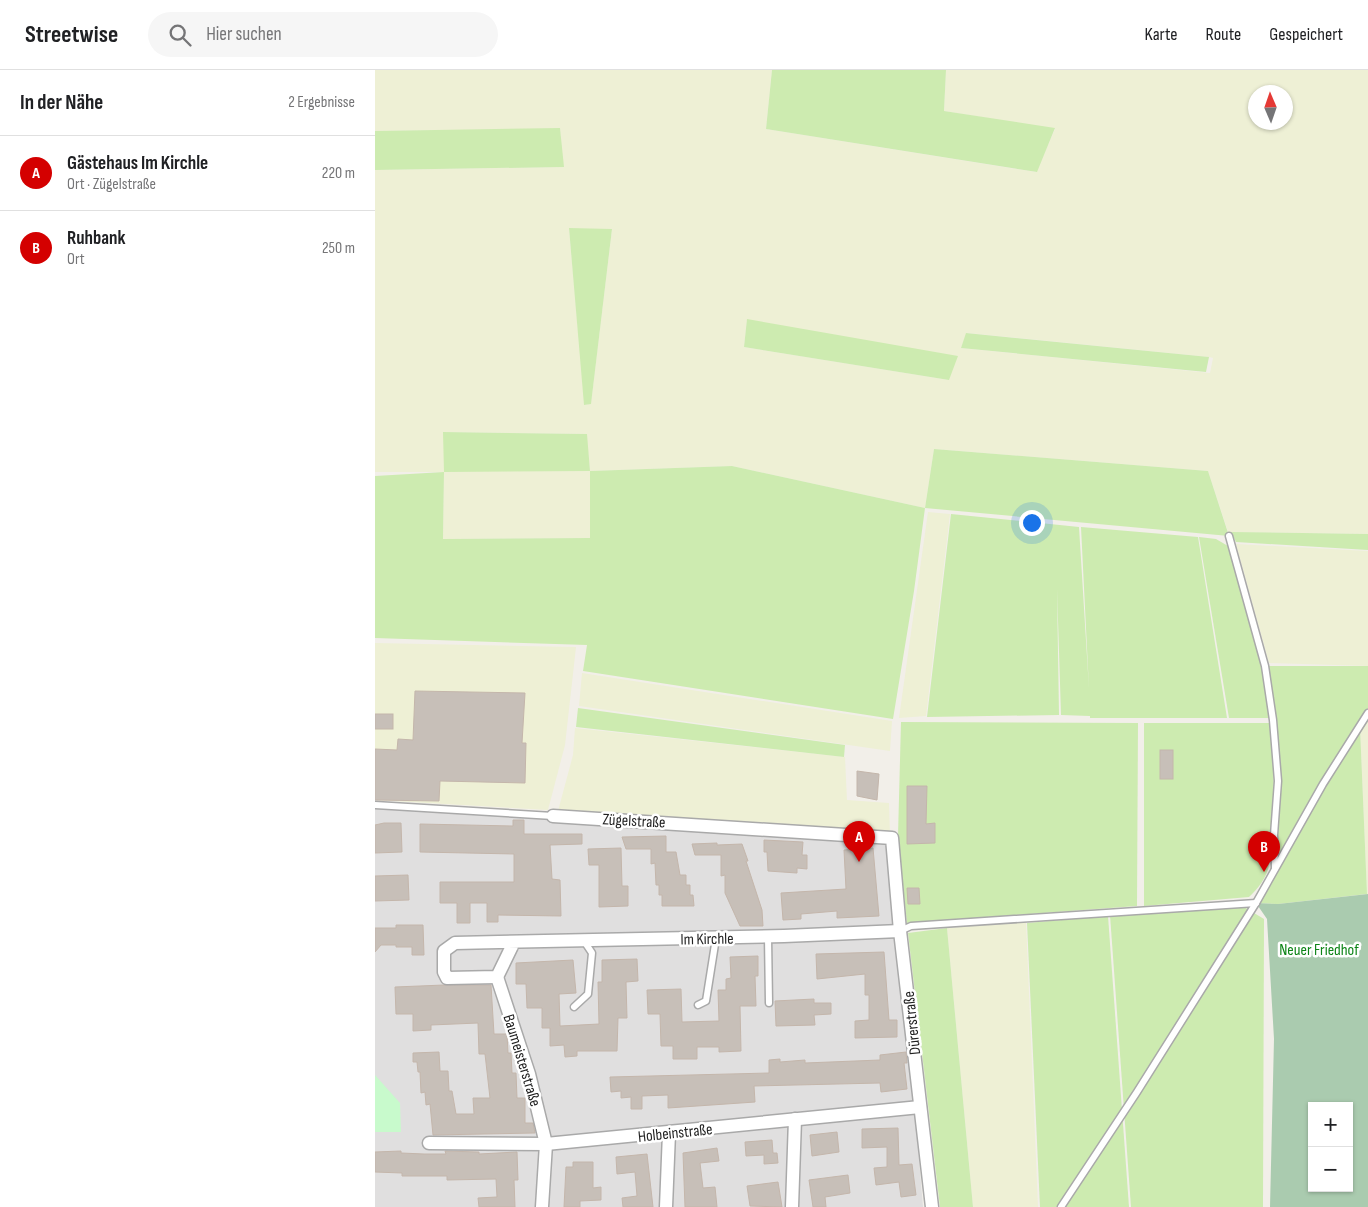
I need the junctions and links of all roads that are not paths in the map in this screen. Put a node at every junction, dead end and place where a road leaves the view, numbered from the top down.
1 (1229, 536) dead end
2 (1368, 713) edge
3 (375, 805) edge
4 (553, 816) joint
5 (892, 838) joint
6 (1275, 869) junction
7 (1256, 903) junction
8 (900, 931) junction
9 (768, 937) junction
10 (716, 938) junction
11 (584, 941) junction
12 (514, 942) junction
13 (497, 977) junction
14 (769, 1002) dead end
15 (698, 1005) dead end
16 (574, 1007) dead end
17 (920, 1107) junction
18 (795, 1119) junction
19 (669, 1133) junction
20 (429, 1143) dead end
21 (546, 1144) junction
22 (543, 1207) edge
23 (666, 1207) edge
24 (793, 1207) edge
25 (932, 1207) edge
26 (1061, 1207) edge

1 - 6 lane
2 - 6 lane
3 - 4 lane, Zügelstraße
4 - 5 street, Zügelstraße
5 - 8 street, Dürerstraße
6 - 7 lane
7 - 8 lane
7 - 26 lane
8 - 9 street, Im Kirchle
8 - 17 street, Dürerstraße
9 - 10 street, Im Kirchle
9 - 14 lane
10 - 11 street, Im Kirchle
10 - 15 lane
11 - 12 street, Im Kirchle
11 - 16 lane
12 - 13 street
12 - 13 street, Im Kirchle
13 - 21 street, Baumeisterstraße
17 - 18 street, Holbeinstraße
17 - 25 street, Dürerstraße
18 - 19 street, Holbeinstraße
18 - 24 street
19 - 21 street, Holbeinstraße
19 - 23 street
20 - 21 street, Holbeinstraße
21 - 22 street, Baumeisterstraße

